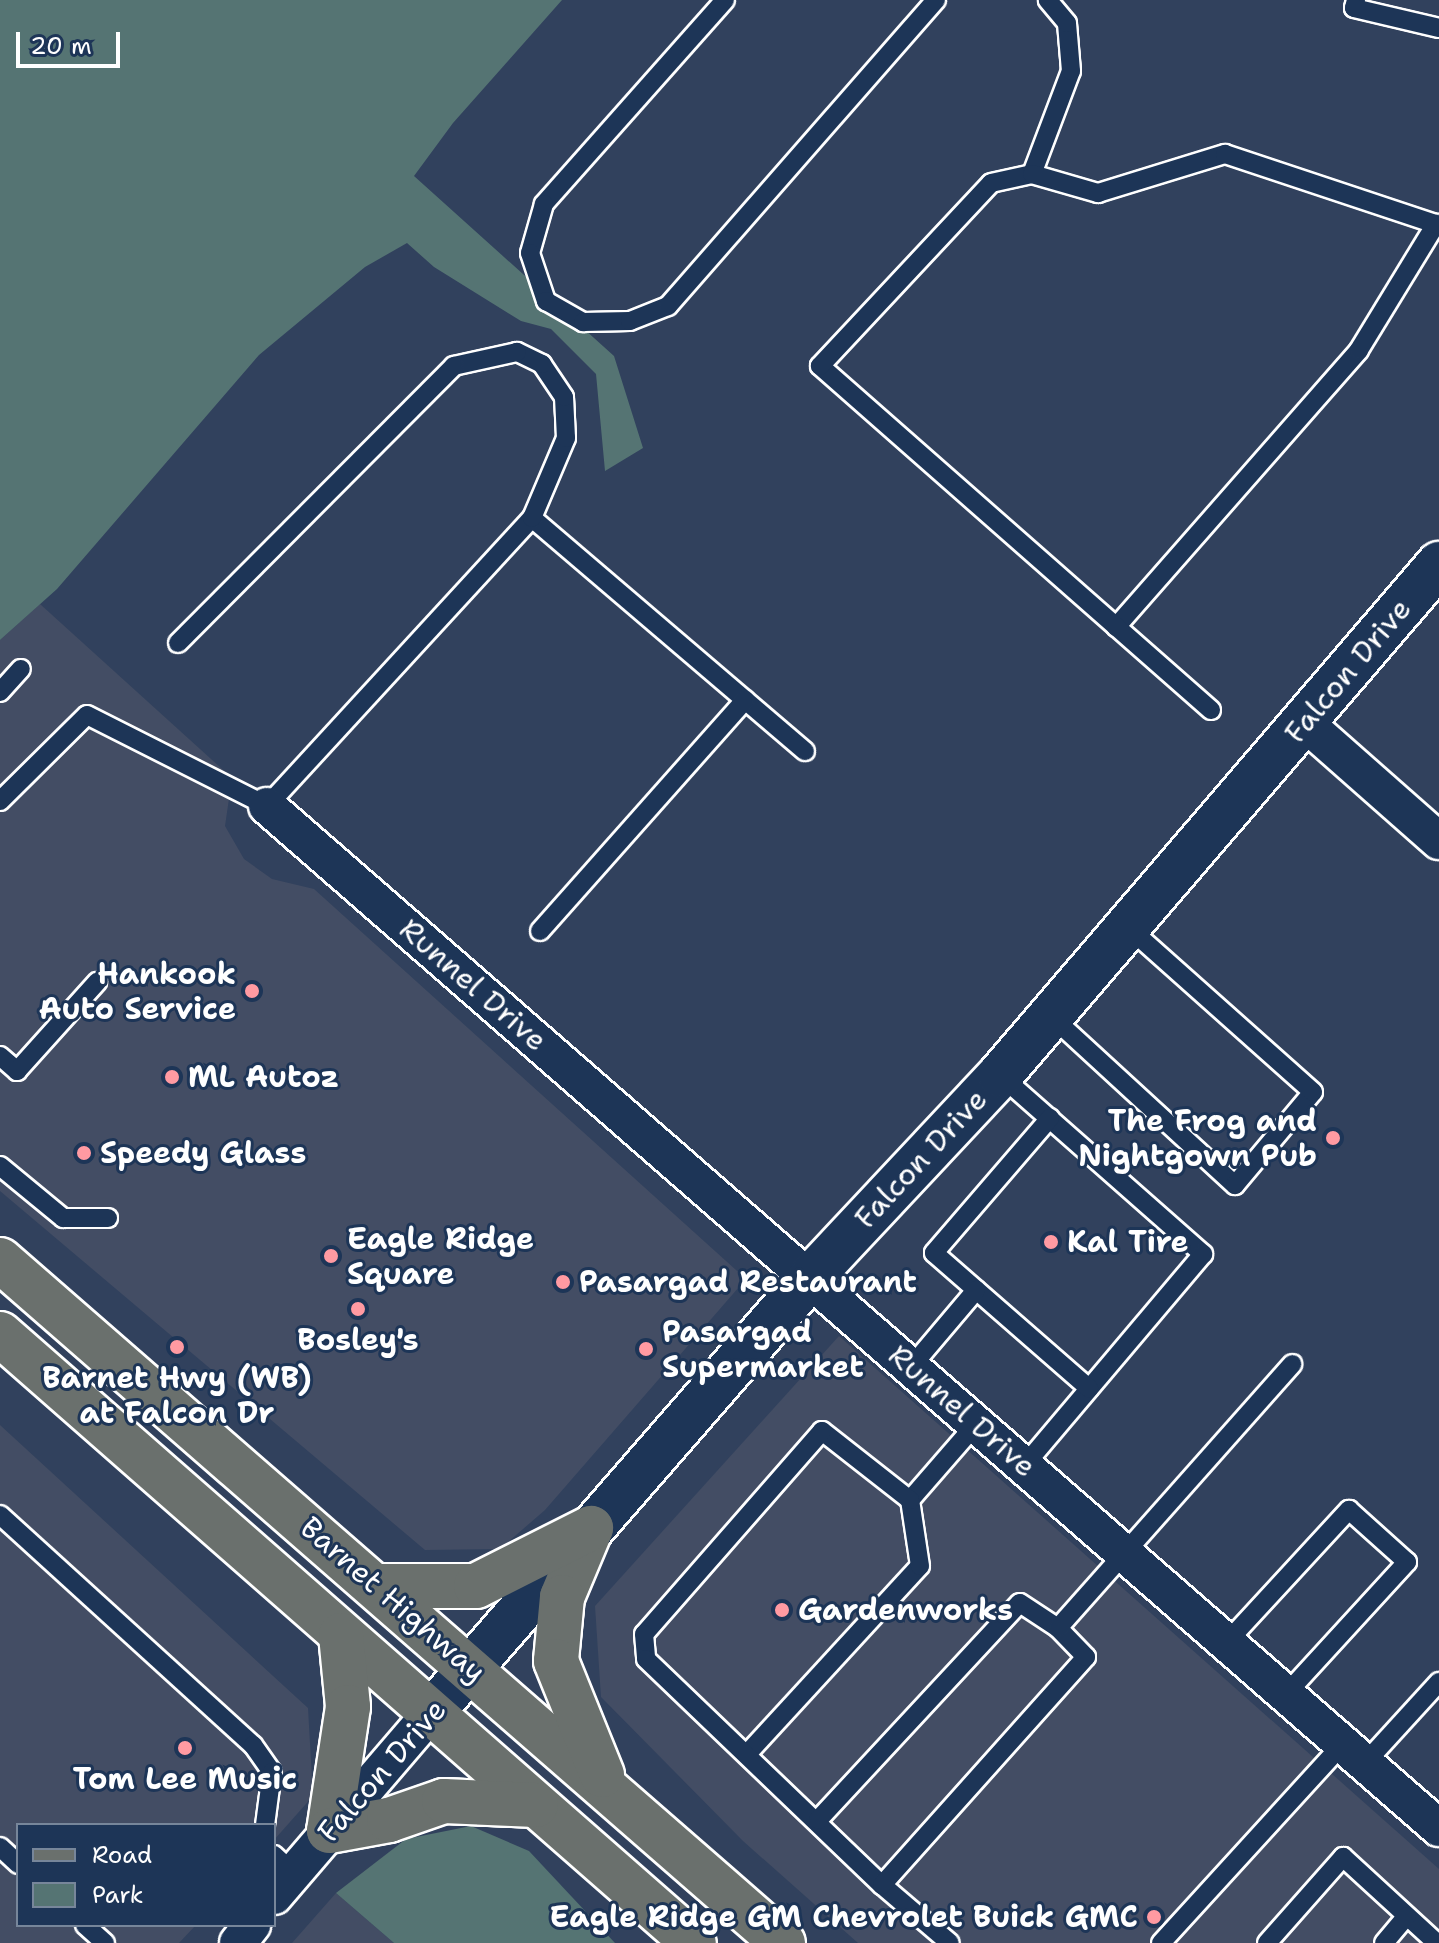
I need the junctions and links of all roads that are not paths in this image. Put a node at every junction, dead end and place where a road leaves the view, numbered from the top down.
1 (725, 0) edge
2 (936, 0) edge
3 (1048, 0) edge
4 (1356, 0) edge
5 (1439, 28) edge
6 (1032, 174) junction
7 (1438, 224) edge
8 (532, 518) junction
9 (1439, 564) edge
10 (1116, 627) junction
11 (178, 643) dead end
12 (21, 669) dead end
13 (0, 692) edge
14 (745, 700) junction
15 (1211, 710) dead end
16 (1304, 722) junction
17 (805, 751) dead end
18 (0, 801) edge
19 (267, 806) junction
20 (1439, 841) edge
21 (1128, 927) junction
22 (540, 931) dead end
23 (97, 982) dead end
24 (1051, 1016) junction
25 (0, 1056) edge
26 (1000, 1075) junction
27 (1050, 1118) junction
28 (0, 1166) edge
29 (108, 1218) dead end
30 (0, 1260) edge
31 (810, 1278) junction
32 (976, 1290) junction
33 (0, 1334) edge
34 (1292, 1364) dead end
35 (911, 1367) junction
36 (1089, 1388) junction
37 (976, 1424) junction
38 (1024, 1466) junction
39 (910, 1500) junction
40 (0, 1515) edge
41 (591, 1528) junction
42 (1123, 1552) junction
43 (378, 1586) junction
44 (1058, 1628) junction
45 (341, 1635) junction
46 (1227, 1642) junction
47 (471, 1669) junction
48 (1439, 1682) edge
49 (1286, 1694) junction
50 (431, 1713) junction
51 (1354, 1753) junction
52 (747, 1754) junction
53 (608, 1788) junction
54 (536, 1805) junction
55 (818, 1820) junction
56 (265, 1823) edge
57 (1439, 1828) edge
58 (329, 1831) junction
59 (0, 1847) edge
60 (16, 1862) edge
61 (280, 1875) edge
62 (882, 1885) junction
63 (1407, 1916) junction
64 (87, 1927) edge
65 (250, 1927) edge
66 (105, 1943) edge
67 (238, 1943) edge
68 (694, 1943) edge
69 (783, 1943) edge
70 (950, 1943) edge
71 (1161, 1943) edge
72 (1267, 1943) edge
73 (1384, 1943) edge
74 (1437, 1943) edge

1 - 2 lane
3 - 6 lane
4 - 5 lane
6 - 7 lane
6 - 10 lane
7 - 10 lane
8 - 11 lane
8 - 14 lane
8 - 19 lane
9 - 16 street, Falcon Drive
10 - 15 lane
12 - 13 lane
14 - 17 lane
14 - 22 lane
16 - 20 street
16 - 21 street, Falcon Drive
18 - 19 lane
19 - 31 street, Runnel Drive
21 - 24 street, Falcon Drive
21 - 24 lane
23 - 25 lane
24 - 26 street, Falcon Drive
26 - 27 lane
26 - 31 street, Falcon Drive
27 - 32 lane
27 - 36 lane
28 - 29 lane
30 - 43 main road, Barnet Highway
31 - 35 street, Runnel Drive
31 - 41 street, Falcon Drive
32 - 35 lane
32 - 36 lane
33 - 45 main road, Barnet Highway
34 - 42 lane
35 - 37 street, Runnel Drive
36 - 38 lane
37 - 38 street, Runnel Drive
37 - 39 lane
38 - 42 street, Runnel Drive
39 - 52 lane
39 - 52 lane
40 - 56 lane
41 - 43 main road
41 - 47 street, Falcon Drive
41 - 53 main road
42 - 44 lane
42 - 46 street, Runnel Drive
43 - 47 main road, Barnet Highway
44 - 55 lane
44 - 62 lane
45 - 50 main road, Barnet Highway
45 - 58 main road
46 - 49 street, Runnel Drive
46 - 49 lane
47 - 50 street, Falcon Drive
47 - 53 main road, Barnet Highway
48 - 51 lane
49 - 51 street, Runnel Drive
50 - 54 main road, Barnet Highway
50 - 58 street, Falcon Drive
51 - 57 street, Runnel Drive
51 - 71 lane
52 - 55 lane
53 - 69 main road, Barnet Highway
54 - 58 main road
54 - 68 main road, Barnet Highway
55 - 62 lane
58 - 61 street, Falcon Drive
59 - 60 lane
62 - 70 lane
63 - 72 lane
63 - 73 lane
63 - 74 lane
64 - 66 lane
65 - 67 street

